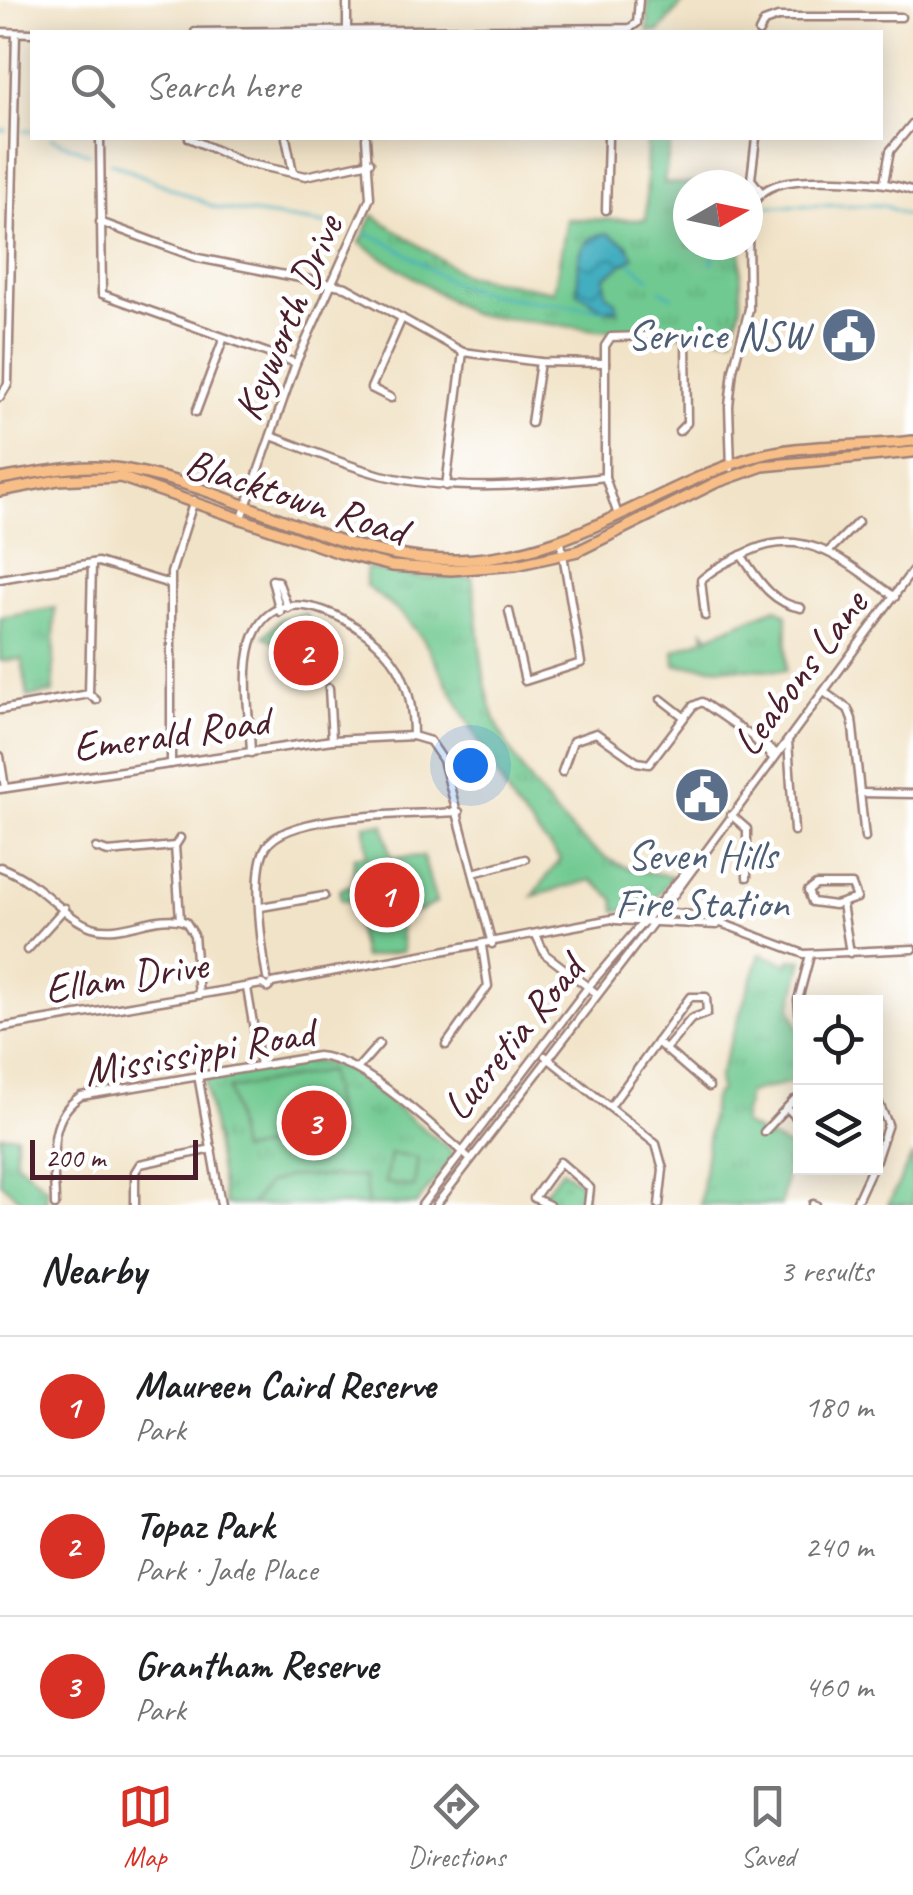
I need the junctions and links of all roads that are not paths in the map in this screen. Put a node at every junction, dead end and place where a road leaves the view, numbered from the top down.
1 (348, 0) edge
2 (639, 0) edge
3 (901, 16) dead end
4 (346, 30) edge
5 (610, 30) edge
6 (759, 30) edge
7 (0, 32) edge
8 (16, 32) junction
9 (30, 33) edge
10 (913, 123) edge
11 (100, 140) edge
12 (193, 140) edge
13 (286, 140) edge
14 (366, 140) edge
15 (608, 140) edge
16 (756, 140) edge
17 (370, 162) junction
18 (752, 170) edge
19 (293, 172) junction
20 (884, 183) junction
21 (913, 191) edge
22 (763, 193) edge
23 (606, 210) dead end
24 (100, 222) junction
25 (748, 260) edge
26 (332, 284) junction
27 (402, 318) junction
28 (223, 340) junction
29 (463, 352) junction
30 (540, 362) junction
31 (605, 363) junction
32 (296, 364) junction
33 (0, 397) edge
34 (391, 398) dead end
35 (196, 412) dead end
36 (532, 423) dead end
37 (680, 431) dead end
38 (271, 436) junction
39 (913, 441) edge
40 (913, 452) edge
41 (732, 470) junction
42 (604, 477) junction
43 (0, 478) edge
44 (446, 486) junction
45 (0, 491) edge
46 (194, 500) junction
47 (244, 514) junction
48 (620, 518) junction
49 (858, 522) dead end
50 (562, 542) junction
51 (830, 550) junction
52 (565, 555) junction
53 (741, 555) junction
54 (92, 563) junction
55 (913, 570) edge
56 (0, 579) edge
57 (170, 584) junction
58 (894, 597) junction
59 (801, 608) dead end
60 (509, 611) dead end
61 (705, 616) dead end
62 (328, 688) dead end
63 (824, 692) junction
64 (661, 699) dead end
65 (0, 710) edge
66 (684, 717) junction
67 (413, 736) junction
68 (332, 740) junction
69 (788, 740) junction
70 (251, 753) junction
71 (0, 756) edge
72 (775, 756) junction
73 (171, 764) junction
74 (562, 772) dead end
75 (2, 789) edge
76 (860, 793) junction
77 (913, 794) edge
78 (459, 812) junction
79 (731, 814) junction
80 (794, 831) dead end
81 (180, 838) dead end
82 (865, 838) dead end
83 (175, 846) junction
84 (96, 848) dead end
85 (525, 858) dead end
86 (697, 859) junction
87 (0, 867) edge
88 (476, 872) junction
89 (747, 878) dead end
90 (675, 892) junction
91 (324, 896) dead end
92 (842, 904) junction
93 (261, 907) junction
94 (65, 908) junction
95 (687, 913) junction
96 (654, 915) junction
97 (180, 919) junction
98 (615, 920) junction
99 (628, 920) junction
100 (718, 925) junction
101 (536, 935) junction
102 (635, 936) junction
103 (492, 944) junction
104 (482, 946) junction
105 (27, 950) dead end
106 (913, 950) edge
107 (850, 953) junction
108 (814, 956) junction
109 (267, 981) junction
110 (247, 987) junction
111 (588, 987) junction
112 (596, 993) junction
113 (200, 995) junction
114 (801, 995) edge
115 (0, 1028) edge
116 (657, 1042) junction
117 (379, 1044) dead end
118 (446, 1044) dead end
119 (667, 1048) junction
120 (544, 1055) junction
121 (260, 1065) junction
122 (358, 1069) junction
123 (198, 1075) junction
124 (709, 1087) dead end
125 (793, 1101) edge
126 (610, 1106) junction
127 (883, 1107) edge
128 (787, 1108) junction
129 (793, 1114) edge
130 (764, 1132) dead end
131 (883, 1142) edge
132 (212, 1148) junction
133 (462, 1152) junction
134 (469, 1158) junction
135 (869, 1175) edge
136 (55, 1205) edge
137 (135, 1205) edge
138 (221, 1205) edge
139 (422, 1205) edge
140 (436, 1205) edge
141 (549, 1205) edge
142 (588, 1205) edge
143 (659, 1205) edge
144 (855, 1205) edge

1 - 4 street
2 - 5 street
3 - 6 street
7 - 8 street
8 - 9 street
8 - 33 street
10 - 20 street
11 - 24 street
12 - 19 street
13 - 19 street
14 - 17 street, Keyworth Drive
15 - 23 street
16 - 18 street
17 - 19 street
17 - 26 street, Keyworth Drive
20 - 21 street
20 - 22 street
24 - 26 street
24 - 28 street
25 - 41 street
26 - 27 street
26 - 32 street, Keyworth Drive
27 - 29 street
27 - 34 street
28 - 32 street
28 - 35 street
29 - 30 street
29 - 44 street
30 - 31 street
30 - 36 street
31 - 37 street
31 - 42 street
32 - 38 street, Keyworth Drive
38 - 44 street
38 - 47 street, Keyworth Drive
39 - 41 main road, Blacktown Road
40 - 41 main road, Blacktown Road
41 - 48 main road, Blacktown Road
41 - 52 main road, Blacktown Road
42 - 44 street
42 - 48 street
43 - 47 main road
45 - 46 main road, Blacktown Road
46 - 47 main road, Blacktown Road
46 - 57 street
47 - 50 main road, Blacktown Road
47 - 52 main road, Blacktown Road
48 - 50 main road, Blacktown Road
49 - 51 street
50 - 52 street
51 - 53 street
51 - 58 street
52 - 60 street
53 - 59 street
53 - 61 street
54 - 56 street
54 - 57 street
54 - 65 street
55 - 58 street, Leabons Lane
57 - 73 street
58 - 63 street, Leabons Lane
62 - 68 street
63 - 69 street, Leabons Lane
63 - 76 street
64 - 66 street
66 - 72 street
66 - 74 street
67 - 68 street, Emerald Road
67 - 70 street
67 - 78 street
68 - 70 street, Emerald Road
69 - 72 street, Leabons Lane
69 - 80 street
70 - 73 street, Emerald Road
71 - 75 street
72 - 79 street, Leabons Lane
73 - 75 street, Emerald Road
76 - 77 street
76 - 82 street
78 - 88 street
78 - 93 street
79 - 86 street, Leabons Lane
79 - 89 street
81 - 83 street
83 - 84 street
83 - 97 street
85 - 88 street
86 - 90 street, Leabons Lane
86 - 96 street, Leabons Lane
87 - 94 street
88 - 103 street
90 - 95 street
90 - 96 street, Leabons Lane
91 - 93 street
92 - 92 street
92 - 107 street
93 - 109 street
94 - 97 street
94 - 105 street
95 - 96 street
95 - 100 street
96 - 98 street
96 - 99 street
96 - 100 street
96 - 102 street, Lucretia Road
96 - 112 street, Lucretia Road
97 - 113 street
98 - 99 street
98 - 101 street, Ellam Drive
99 - 102 street
100 - 108 street
101 - 103 street, Ellam Drive
101 - 111 street
102 - 111 street, Lucretia Road
103 - 104 street, Ellam Drive
104 - 109 street, Ellam Drive
104 - 118 street
106 - 107 street
107 - 108 street
108 - 114 street
109 - 110 street, Ellam Drive
110 - 113 street, Ellam Drive
110 - 121 street
111 - 112 street
111 - 120 street, Lucretia Road
112 - 120 street, Lucretia Road
113 - 115 street, Ellam Drive
116 - 119 street
116 - 119 street
116 - 126 street
117 - 122 street
119 - 124 street
120 - 126 street
120 - 133 street, Lucretia Road
120 - 134 street, Lucretia Road
121 - 122 street, Mississippi Road
121 - 123 street, Mississippi Road
122 - 133 street, Mississippi Road
123 - 132 street
123 - 136 street, Mississippi Road
125 - 128 street
126 - 143 street
127 - 131 street
128 - 129 street
128 - 130 street
132 - 137 street
132 - 138 street
133 - 134 street, Mississippi Road
133 - 139 street, Lucretia Road
134 - 140 street, Lucretia Road
135 - 144 street
141 - 142 street

